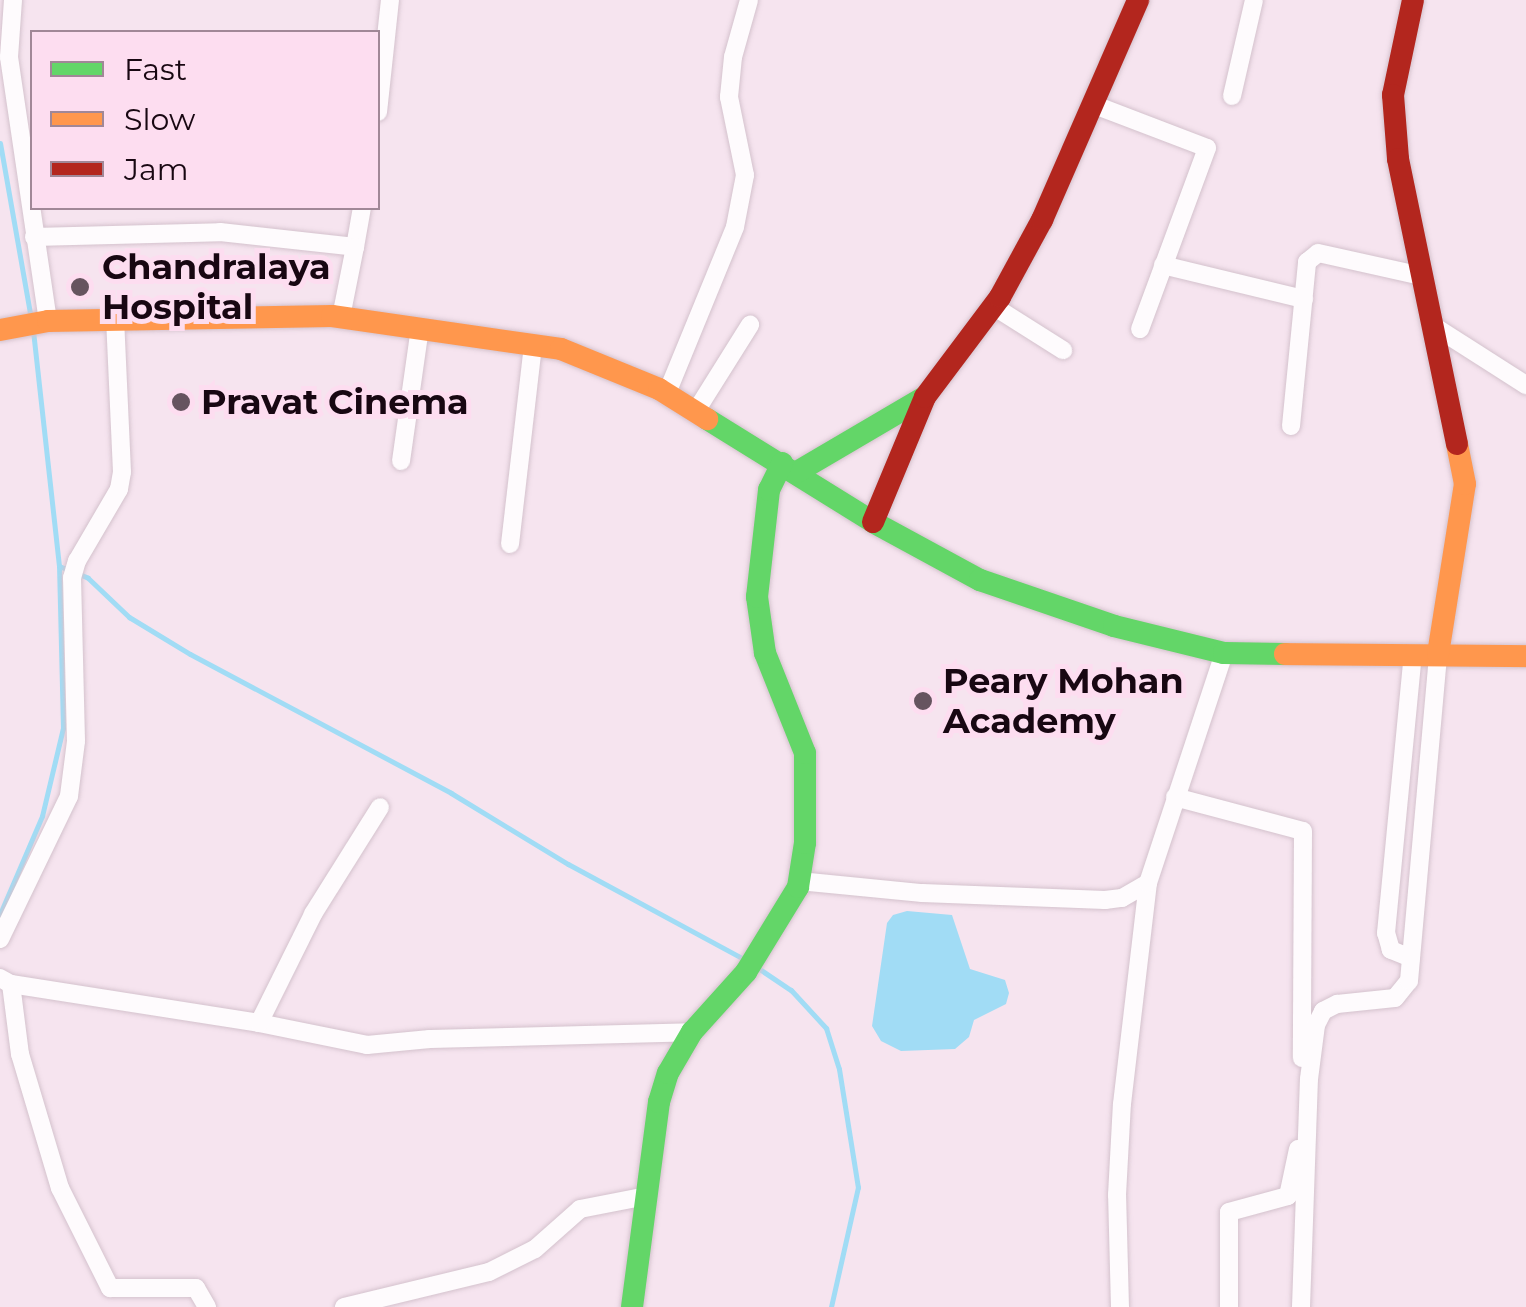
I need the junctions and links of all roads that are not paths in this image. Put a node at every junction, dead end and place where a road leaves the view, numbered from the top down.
1 (13, 0) edge
2 (390, 0) edge
3 (749, 0) edge
4 (1138, 0) edge
5 (1254, 0) edge
6 (1413, 0) edge
7 (380, 93) edge
8 (1232, 96) dead end
9 (1092, 104) junction
10 (30, 207) edge
11 (30, 210) edge
12 (362, 210) edge
13 (34, 237) junction
14 (356, 247) junction
15 (1163, 265) junction
16 (1422, 276) junction
17 (1304, 299) junction
18 (993, 306) junction
19 (341, 317) junction
20 (115, 320) junction
21 (42, 322) junction
22 (1432, 324) junction
23 (750, 325) dead end
24 (420, 327) junction
25 (0, 330) edge
26 (1140, 330) dead end
27 (533, 344) junction
28 (1063, 350) dead end
29 (1526, 385) edge
30 (667, 394) junction
31 (925, 397) junction
32 (696, 411) junction
33 (1291, 426) dead end
34 (401, 461) dead end
35 (789, 467) junction
36 (873, 522) junction
37 (510, 544) dead end
38 (1224, 653) junction
39 (1412, 654) junction
40 (1438, 654) junction
41 (1526, 656) edge
42 (1175, 798) junction
43 (380, 807) dead end
44 (799, 881) junction
45 (1148, 883) junction
46 (0, 939) edge
47 (1411, 958) junction
48 (5, 981) edge
49 (260, 1022) junction
50 (692, 1032) junction
51 (647, 1196) junction
52 (207, 1307) edge
53 (344, 1307) edge
54 (632, 1307) edge
55 (1120, 1307) edge
56 (1229, 1307) edge
57 (1301, 1307) edge

1 - 10 street
2 - 7 street
3 - 30 street
4 - 9 main road
5 - 8 street
6 - 16 main road
9 - 15 street
9 - 18 main road
11 - 13 street
12 - 14 street
13 - 14 street
13 - 21 street
14 - 19 street
15 - 17 street
15 - 26 street
16 - 17 street
16 - 22 main road
17 - 33 street
18 - 28 street
18 - 31 main road
19 - 20 main road
19 - 24 main road
20 - 21 main road
20 - 46 street
21 - 25 main road
22 - 29 street
22 - 40 main road
23 - 32 street
24 - 27 main road
24 - 34 street
27 - 30 main road
27 - 37 street
30 - 32 main road
31 - 35 main road
31 - 36 main road
32 - 35 main road
35 - 36 main road
35 - 44 main road
36 - 38 main road
38 - 39 main road
38 - 42 street
39 - 40 main road
39 - 47 street
40 - 41 main road
40 - 47 street
42 - 45 street
42 - 56 street
43 - 49 street
44 - 45 street
44 - 50 main road
45 - 55 street
47 - 57 street
48 - 49 street
48 - 52 street
49 - 50 street
50 - 51 main road
51 - 53 street
51 - 54 main road

